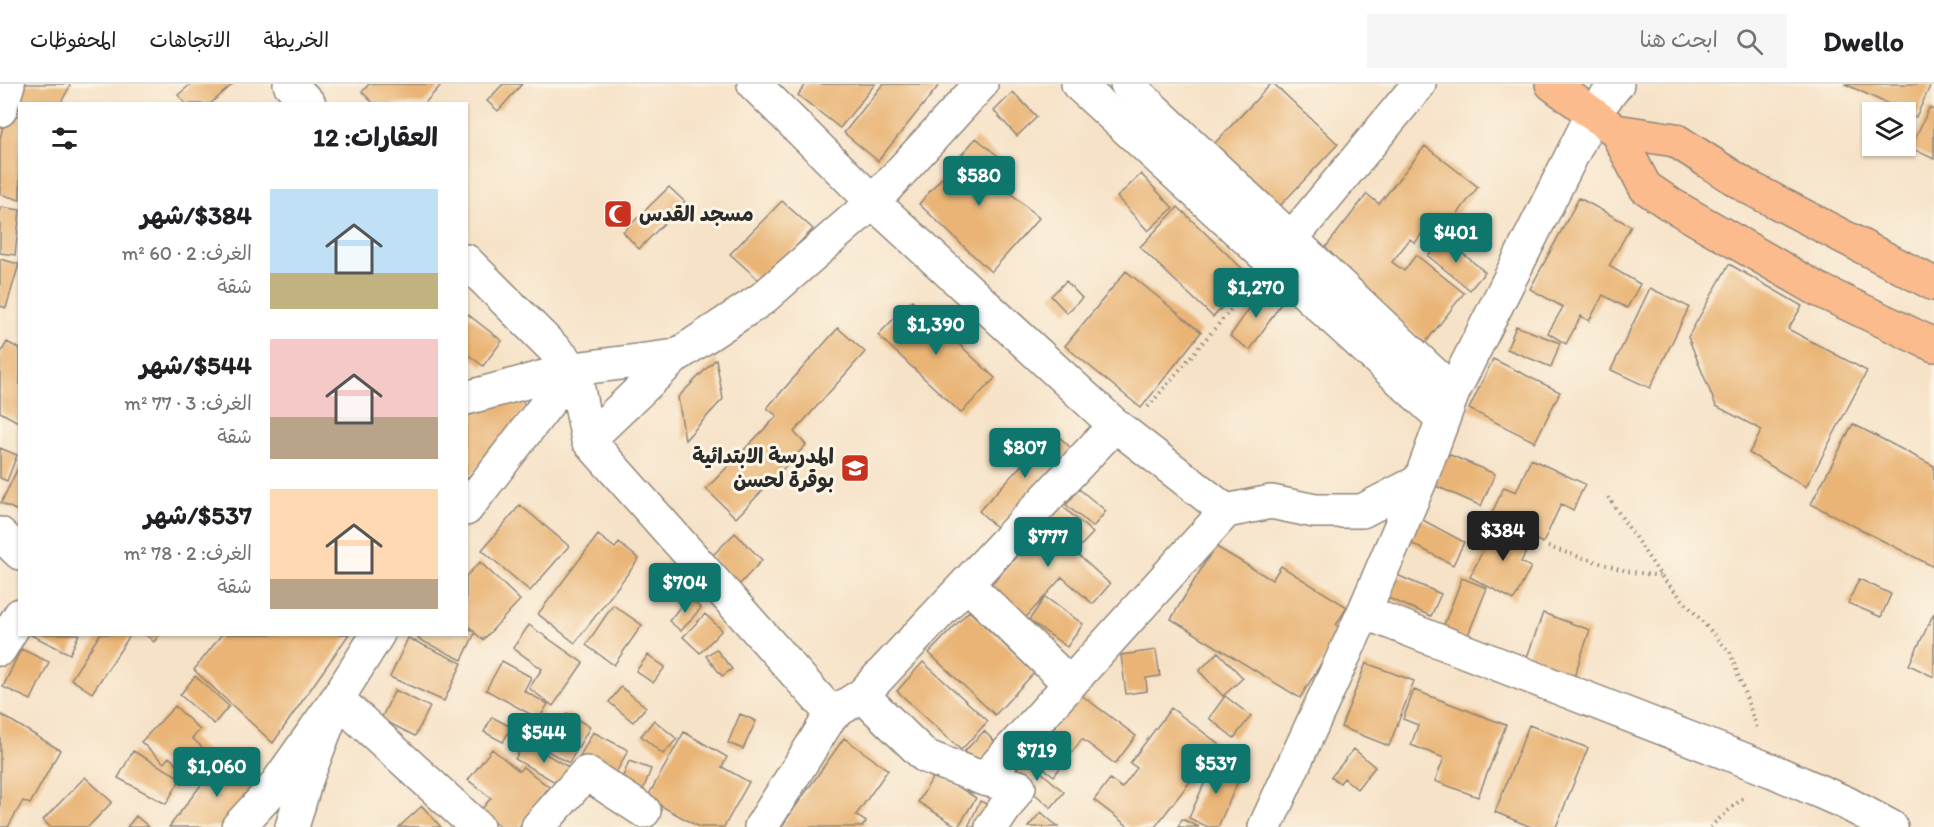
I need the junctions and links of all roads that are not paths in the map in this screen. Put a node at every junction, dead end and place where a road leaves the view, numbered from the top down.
1 (8, 84) edge
2 (290, 84) edge
3 (754, 84) edge
4 (981, 84) edge
5 (1078, 84) edge
6 (1127, 84) edge
7 (1419, 84) edge
8 (1552, 84) edge
9 (1617, 84) edge
10 (307, 102) edge
11 (0, 110) edge
12 (1604, 123) junction
13 (873, 202) junction
14 (1282, 251) junction
15 (468, 263) edge
16 (1934, 284) edge
17 (1934, 345) edge
18 (675, 356) junction
19 (574, 369) junction
20 (468, 397) edge
21 (1448, 405) junction
22 (1115, 425) junction
23 (588, 440) junction
24 (1420, 482) junction
25 (468, 506) edge
26 (1226, 512) junction
27 (0, 534) edge
28 (18, 551) edge
29 (968, 585) junction
30 (1364, 612) junction
31 (18, 618) edge
32 (377, 636) edge
33 (0, 649) edge
34 (1070, 684) junction
35 (862, 695) junction
36 (337, 699) junction
37 (832, 714) junction
38 (984, 779) junction
39 (644, 811) dead end
40 (238, 827) edge
41 (292, 827) edge
42 (477, 827) edge
43 (538, 827) edge
44 (761, 827) edge
45 (992, 827) edge
46 (1265, 827) edge
47 (1891, 827) edge

1 - 11 street
2 - 10 street
3 - 13 street
4 - 13 street
5 - 14 street
6 - 14 street
7 - 14 street
8 - 12 main road
9 - 12 street
12 - 16 main road
12 - 17 main road
12 - 21 street
13 - 18 street
13 - 22 street
14 - 21 street
15 - 19 street
18 - 19 street
18 - 23 street
19 - 20 street
19 - 23 street
19 - 25 street
21 - 24 street
22 - 26 street
22 - 29 street
23 - 37 street
24 - 26 street
24 - 30 street
26 - 34 street
27 - 28 street
29 - 34 street
29 - 35 street
30 - 46 street
30 - 47 street
31 - 33 street
32 - 36 street
34 - 38 street
35 - 37 street
35 - 38 street
36 - 40 street
36 - 41 street
36 - 42 street
37 - 44 street
38 - 45 street
39 - 43 street

